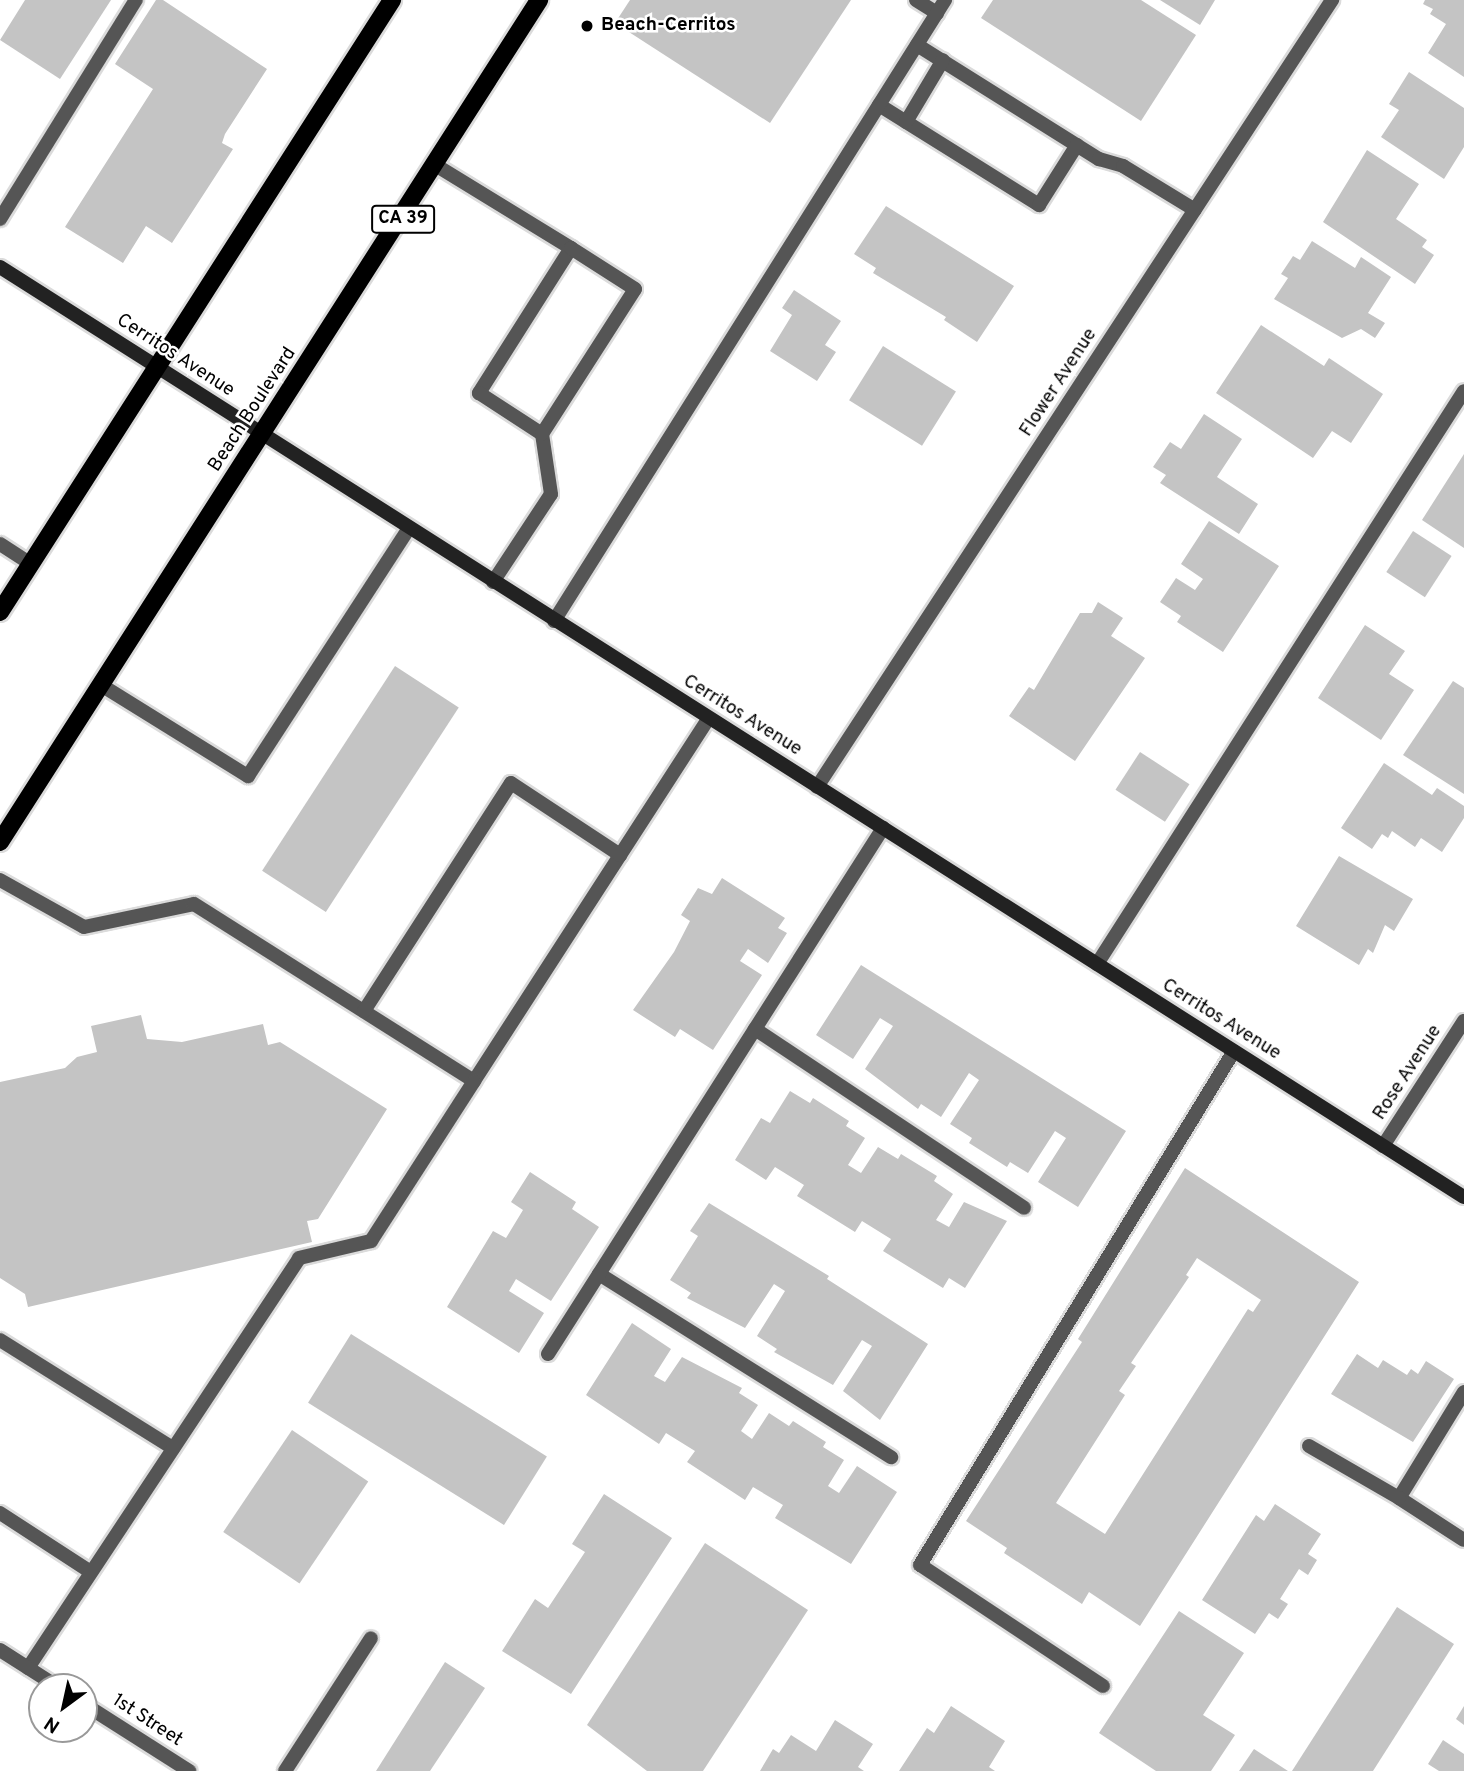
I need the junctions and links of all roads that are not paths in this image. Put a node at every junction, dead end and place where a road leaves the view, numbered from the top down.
1 (136, 0) edge
2 (392, 0) edge
3 (539, 0) edge
4 (916, 0) edge
5 (946, 0) edge
6 (1332, 0) edge
7 (937, 13) junction
8 (918, 45) junction
9 (943, 60) junction
10 (879, 105) junction
11 (906, 122) junction
12 (1077, 145) junction
13 (437, 166) junction
14 (1195, 210) junction
15 (0, 219) edge
16 (571, 248) junction
17 (0, 267) edge
18 (155, 368) junction
19 (1464, 391) edge
20 (542, 434) junction
21 (261, 435) junction
22 (409, 527) junction
23 (0, 544) edge
24 (31, 564) junction
25 (493, 582) junction
26 (0, 612) edge
27 (554, 621) junction
28 (101, 684) junction
29 (709, 718) junction
30 (817, 787) junction
31 (883, 828) junction
32 (0, 842) edge
33 (620, 855) junction
34 (0, 880) edge
35 (1097, 964) junction
36 (364, 1012) junction
37 (1464, 1021) edge
38 (755, 1029) junction
39 (1234, 1051) junction
40 (474, 1081) junction
41 (1383, 1146) junction
42 (1464, 1197) edge
43 (1024, 1208) dead end
44 (599, 1274) junction
45 (0, 1340) edge
46 (548, 1354) dead end
47 (1464, 1392) edge
48 (1309, 1446) dead end
49 (173, 1448) junction
50 (891, 1457) dead end
51 (1399, 1498) junction
52 (0, 1513) edge
53 (1464, 1540) edge
54 (92, 1572) junction
55 (371, 1638) dead end
56 (0, 1650) edge
57 (28, 1668) junction
58 (36, 1673) edge
59 (1103, 1686) dead end
60 (98, 1713) edge
61 (189, 1771) edge
62 (285, 1771) edge

1 - 15 street
2 - 18 main road
3 - 13 main road, Beach Boulevard / CA 39
4 - 7 street
5 - 7 street
6 - 14 street, Flower Avenue
7 - 8 street
8 - 9 street
8 - 10 street
9 - 11 street
9 - 12 street
10 - 11 street
10 - 27 street
11 - 12 street
12 - 14 street
13 - 16 street
13 - 21 main road, Beach Boulevard / CA 39
14 - 30 street, Flower Avenue
16 - 20 street
16 - 20 street
17 - 18 main road, Cerritos Avenue
18 - 21 main road, Cerritos Avenue
18 - 24 main road
19 - 35 street
20 - 25 street
21 - 22 main road, Cerritos Avenue
21 - 28 main road, Beach Boulevard / CA 39
22 - 25 main road, Cerritos Avenue
22 - 28 street
23 - 24 street
24 - 26 main road
25 - 27 main road, Cerritos Avenue
27 - 29 main road, Cerritos Avenue
28 - 32 main road, Beach Boulevard / CA 39
29 - 30 main road, Cerritos Avenue
29 - 33 street
30 - 31 main road, Cerritos Avenue
31 - 35 main road, Cerritos Avenue
31 - 38 street
33 - 36 street
33 - 40 street
34 - 36 street
35 - 39 main road, Cerritos Avenue
36 - 40 street
37 - 41 street, Rose Avenue
38 - 43 street
38 - 44 street
39 - 41 main road, Cerritos Avenue
39 - 59 street
40 - 49 street
41 - 42 main road, Cerritos Avenue
44 - 46 street
44 - 50 street
45 - 49 street
47 - 51 street
48 - 51 street
49 - 54 street
51 - 53 street
52 - 54 street
54 - 57 street
55 - 62 street
56 - 57 street
57 - 58 street
60 - 61 street, 1st Street

